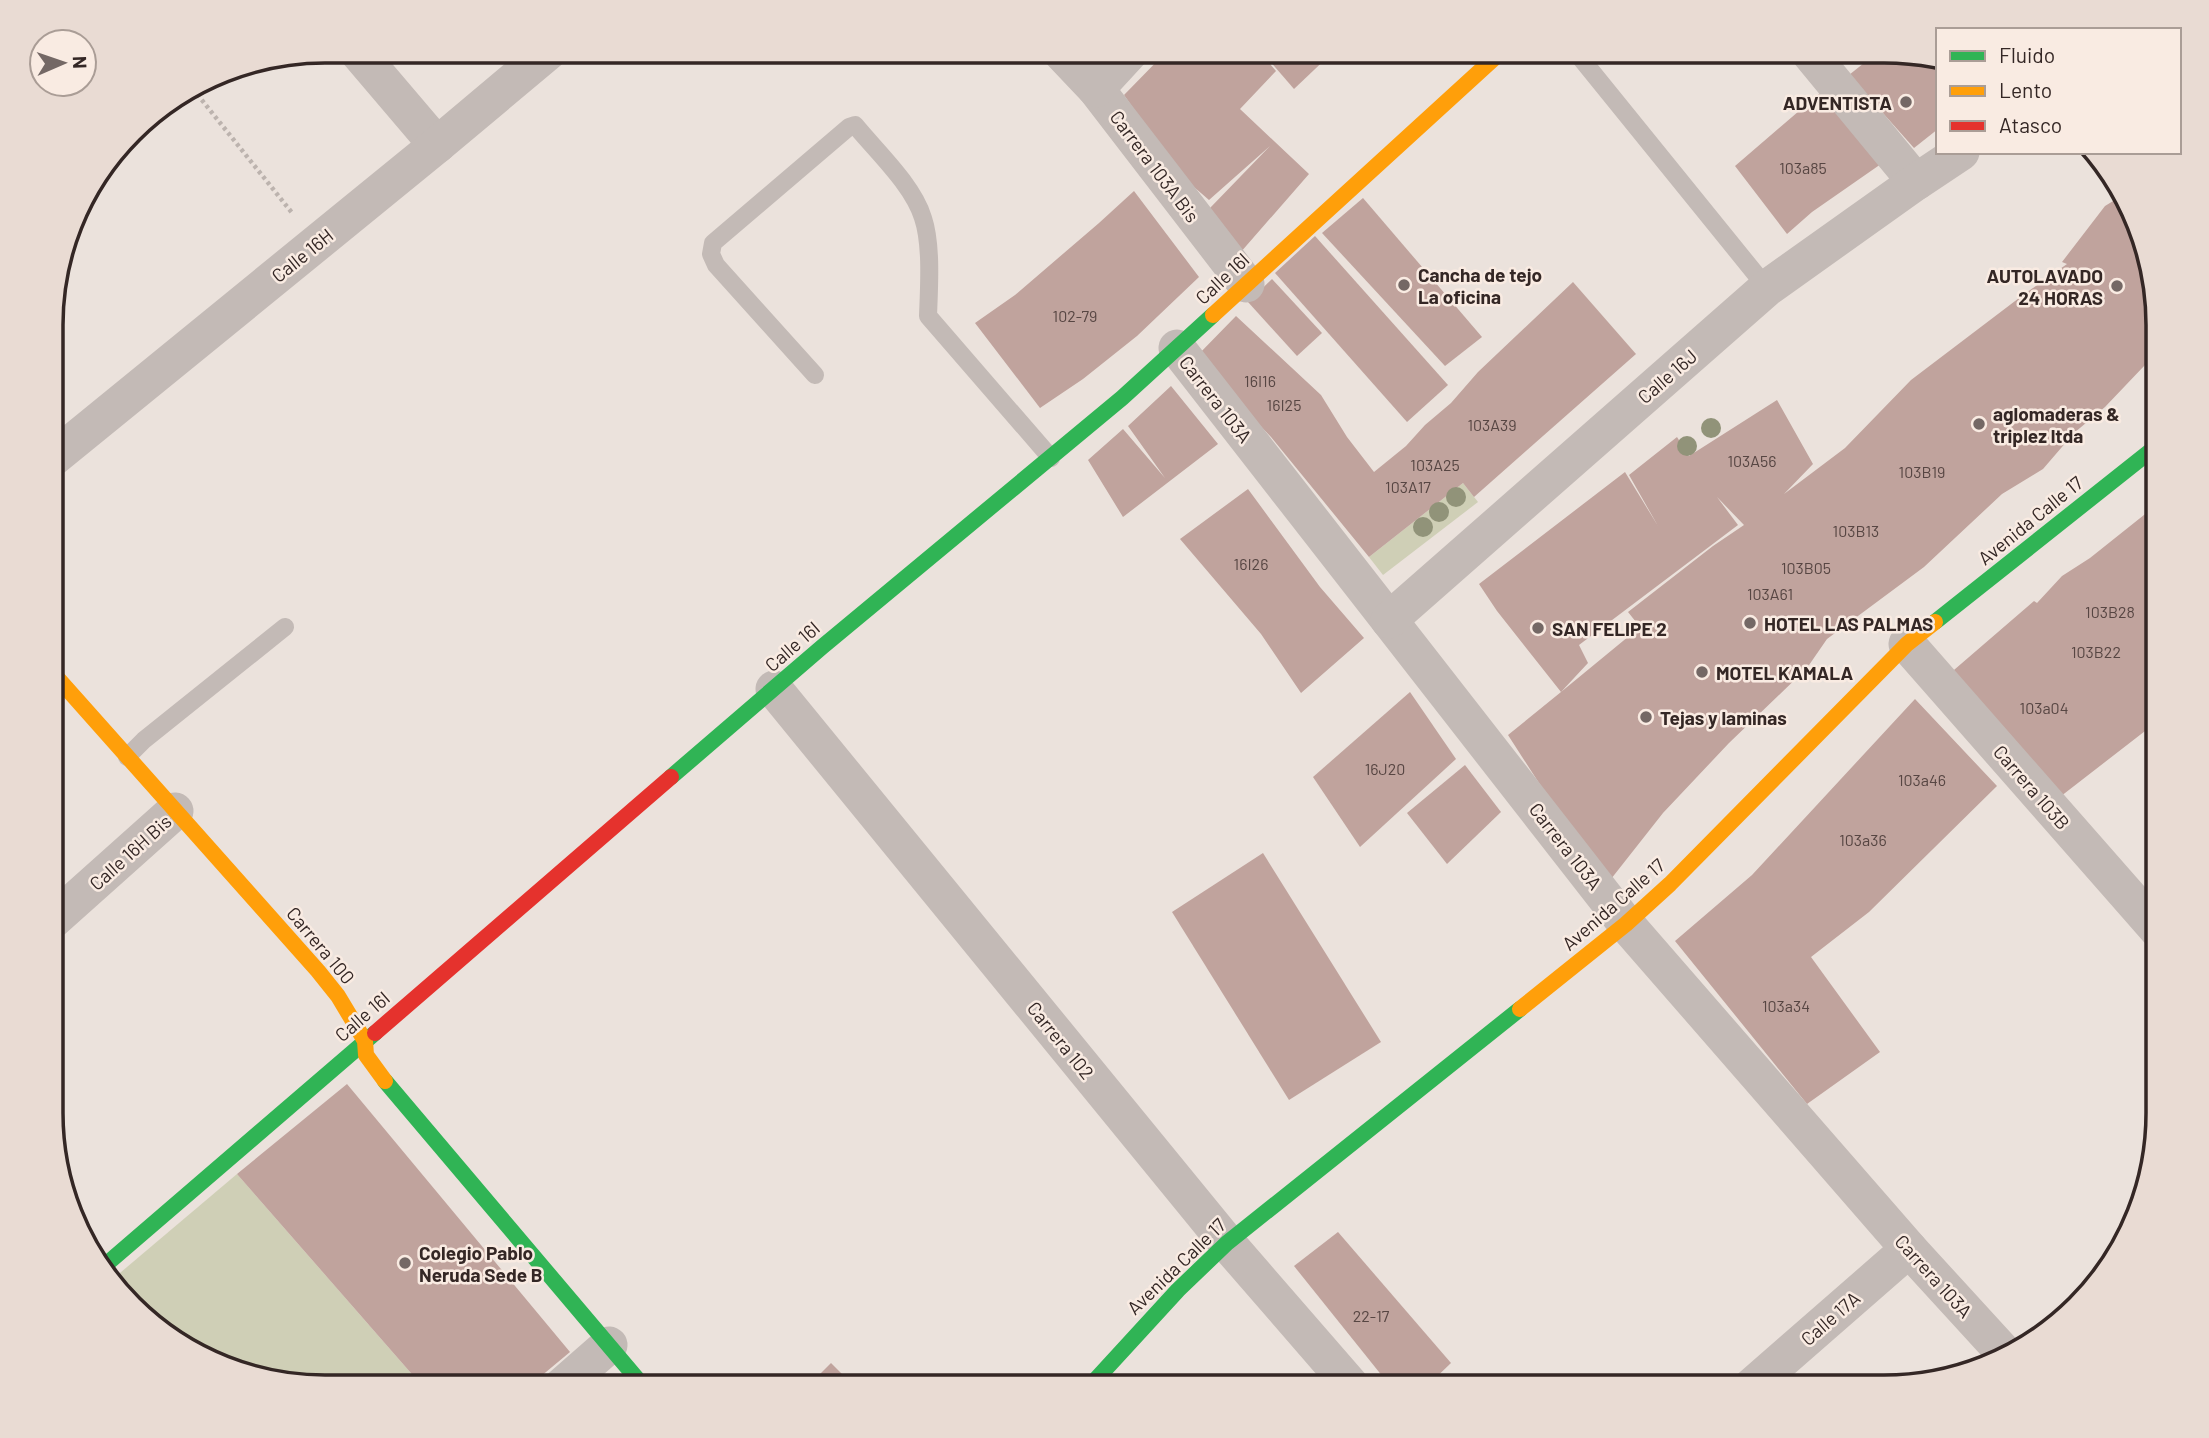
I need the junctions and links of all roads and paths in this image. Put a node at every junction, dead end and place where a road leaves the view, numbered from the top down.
1 (367, 63) edge
2 (535, 63) edge
3 (1071, 63) edge
4 (1120, 63) edge
5 (1489, 63) edge
6 (1585, 63) edge
7 (1818, 63) edge
8 (1096, 89) junction
9 (198, 96) edge
10 (437, 145) junction
11 (1958, 154) edge
12 (1916, 182) junction
13 (316, 244) junction
14 (1246, 284) junction
15 (1768, 288) junction
16 (1177, 348) junction
17 (815, 375) dead end
18 (63, 450) edge
19 (2146, 455) edge
20 (1051, 458) junction
21 (1389, 620) junction
22 (285, 627) dead end
23 (1907, 644) junction
24 (63, 684) edge
25 (774, 689) junction
26 (127, 757) junction
27 (175, 811) junction
28 (63, 911) edge
29 (2146, 916) edge
30 (1626, 924) junction
31 (365, 1041) junction
32 (1227, 1243) junction
33 (1909, 1248) junction
34 (109, 1261) edge
35 (609, 1345) junction
36 (2000, 1348) edge
37 (575, 1375) edge
38 (634, 1375) edge
39 (1100, 1375) edge
40 (1342, 1375) edge
41 (1765, 1375) edge

1 - 10 street
2 - 10 street, Calle 16H
3 - 8 street, Carrera 103A Bis
4 - 8 street
5 - 14 street, Calle 16I
6 - 15 lane
7 - 12 street
8 - 14 street, Carrera 103A Bis
9 - 13 path
10 - 13 street, Calle 16H
11 - 12 street, Calle 16J
12 - 15 street, Calle 16J
13 - 18 street, Calle 16H
14 - 16 street, Calle 16I
15 - 21 street, Calle 16J
16 - 20 street, Calle 16I
16 - 21 street, Carrera 103A
17 - 20 lane
19 - 23 street, Avenida Calle 17
20 - 25 street, Calle 16I
21 - 30 street, Carrera 103A
22 - 26 lane
23 - 29 street, Carrera 103B
23 - 30 street, Avenida Calle 17
24 - 26 street, Carrera 100
25 - 31 street, Calle 16I
25 - 32 street, Carrera 102
26 - 27 street, Carrera 100
27 - 28 street, Calle 16H Bis
27 - 31 street, Carrera 100
30 - 32 street, Avenida Calle 17
30 - 33 street, Carrera 103A
31 - 34 street, Calle 16I
31 - 35 street, Carrera 100
32 - 39 street, Avenida Calle 17
32 - 40 street, Carrera 102
33 - 36 street, Carrera 103A
33 - 41 street, Calle 17A
35 - 37 street
35 - 38 street, Carrera 100

